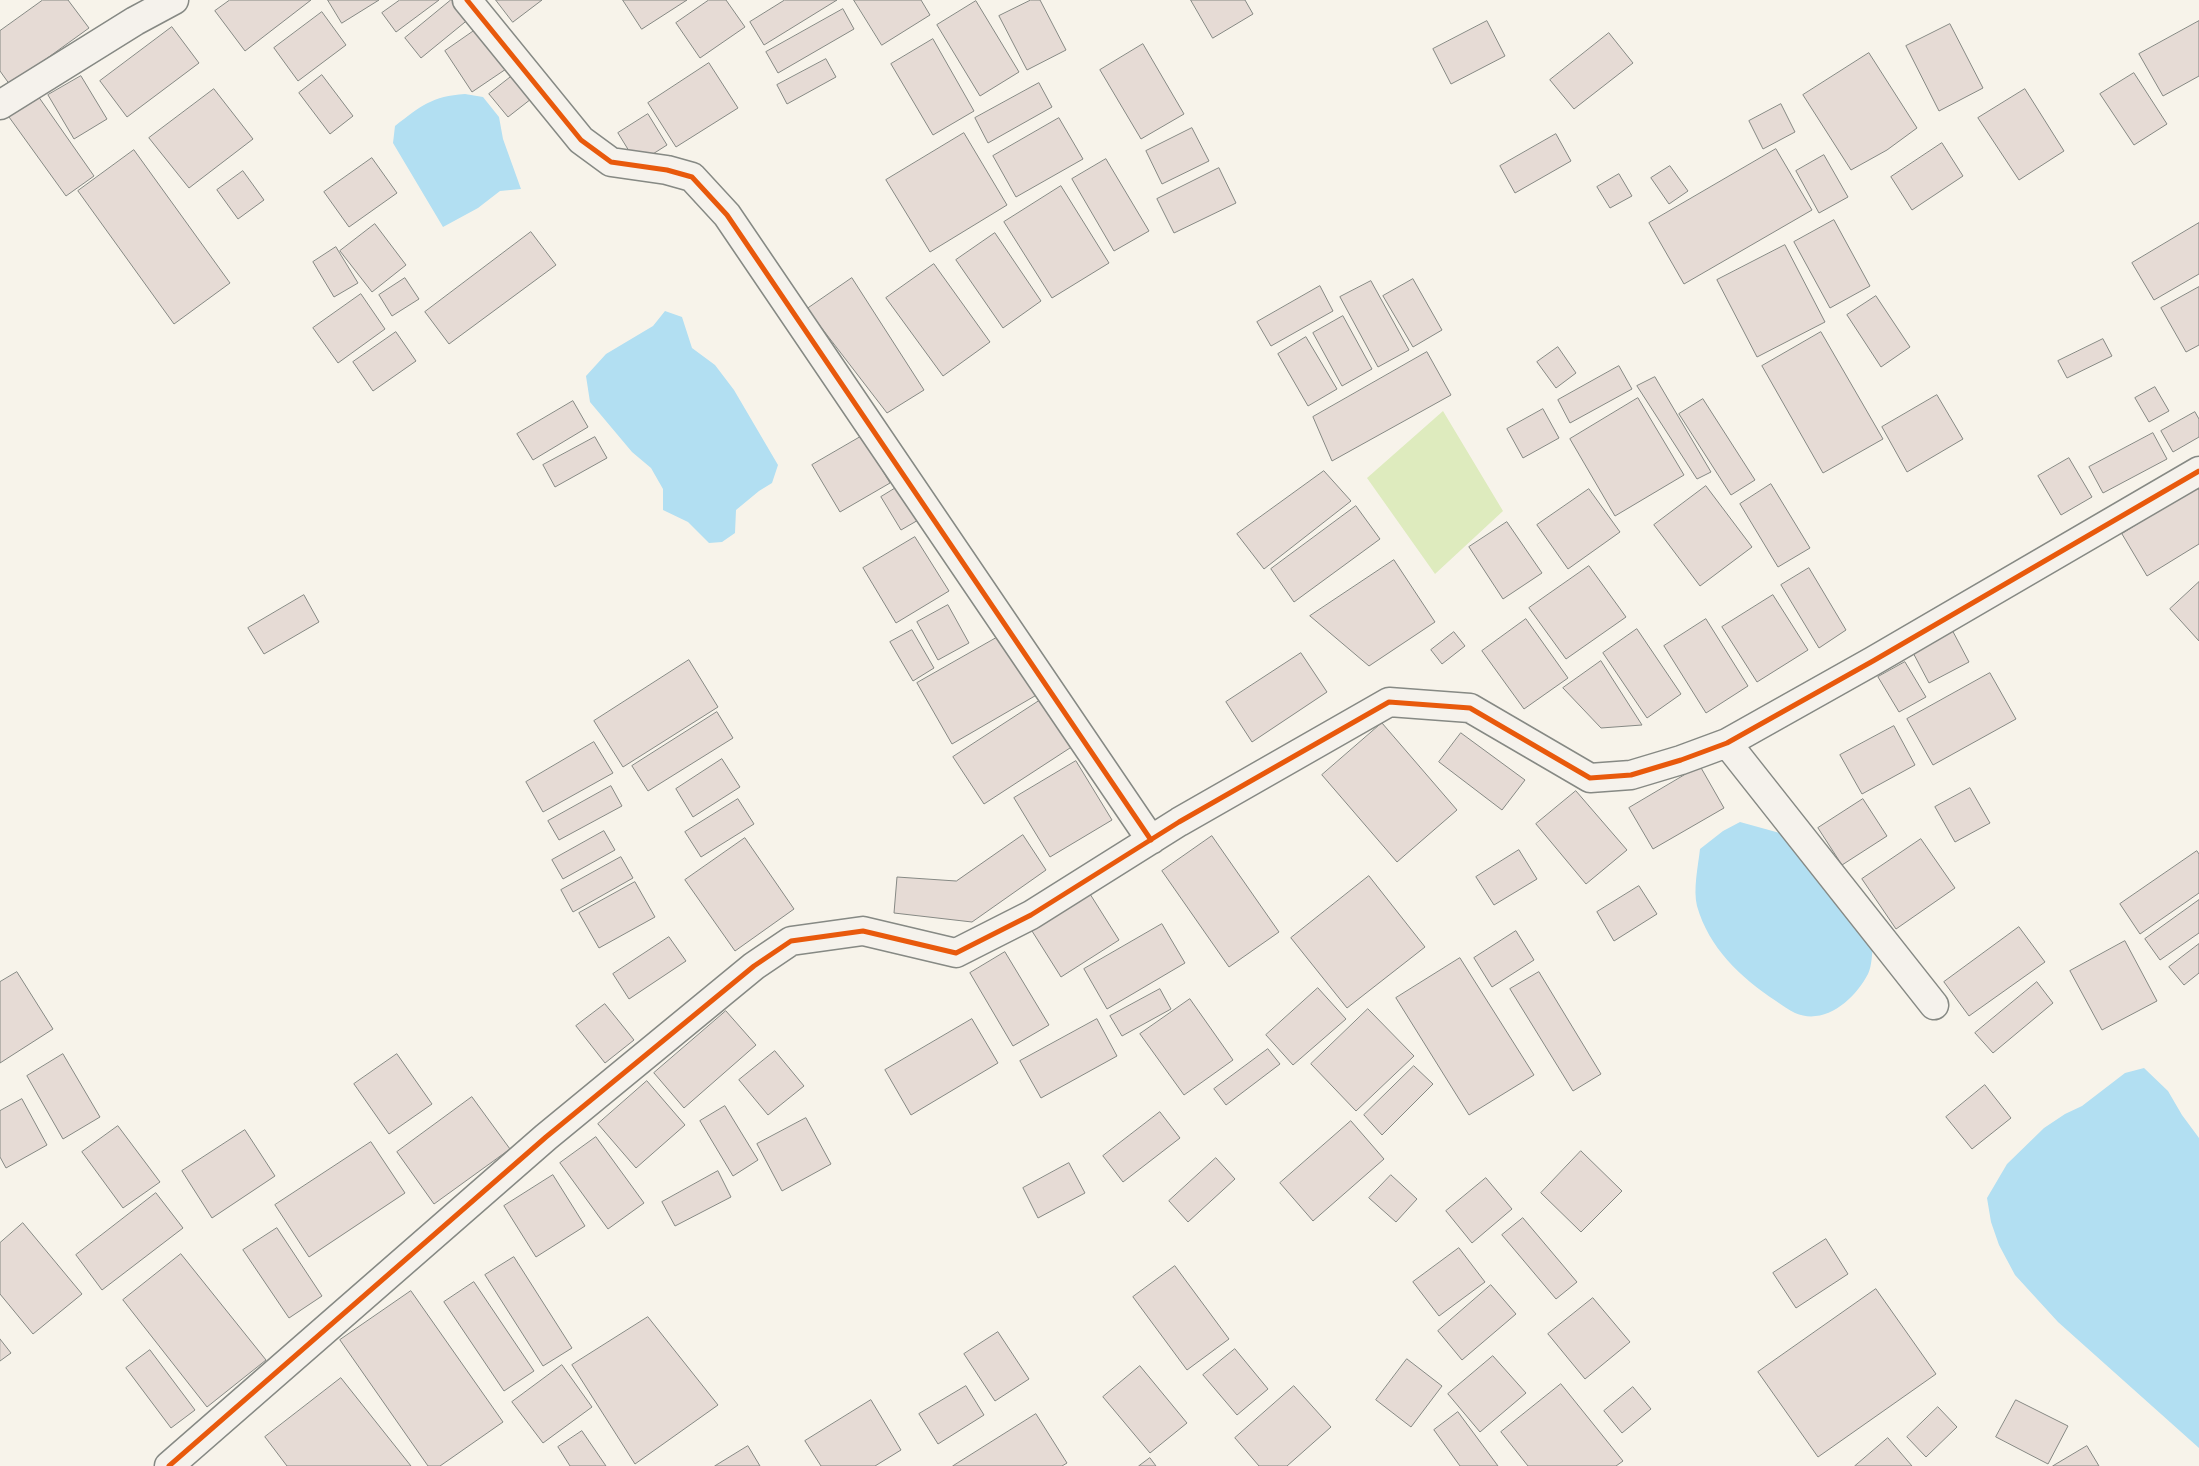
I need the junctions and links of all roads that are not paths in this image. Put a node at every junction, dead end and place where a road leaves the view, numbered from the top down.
1 (174, 0) edge
2 (466, 0) edge
3 (0, 105) edge
4 (2199, 471) edge
5 (1726, 743) junction
6 (1151, 840) junction
7 (1934, 1006) dead end
8 (169, 1466) edge

1 - 3 street
2 - 6 street
4 - 5 street
5 - 6 street
5 - 7 street
6 - 8 street

